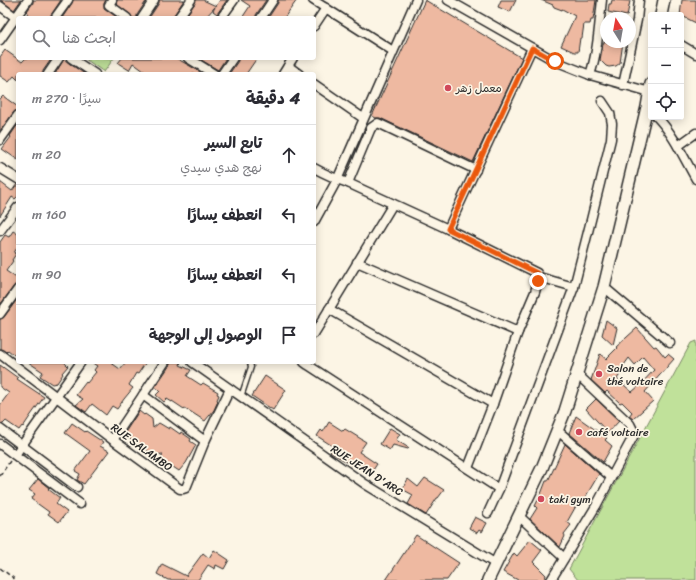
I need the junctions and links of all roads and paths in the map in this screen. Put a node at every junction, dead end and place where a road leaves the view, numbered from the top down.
1 (28, 0) edge
2 (68, 0) edge
3 (154, 0) edge
4 (191, 0) edge
5 (234, 0) edge
6 (273, 0) edge
7 (313, 0) edge
8 (416, 0) edge
9 (448, 0) edge
10 (602, 0) edge
11 (639, 0) edge
12 (664, 0) edge
13 (110, 3) edge
14 (0, 6) edge
15 (326, 8) junction
16 (662, 12) edge
17 (18, 16) edge
18 (56, 16) edge
19 (125, 16) edge
20 (143, 16) edge
21 (179, 16) edge
22 (222, 16) edge
23 (262, 16) edge
24 (16, 17) edge
25 (16, 19) edge
26 (316, 23) edge
27 (0, 40) edge
28 (684, 47) edge
29 (532, 48) junction
30 (393, 51) junction
31 (696, 54) edge
32 (58, 60) edge
33 (74, 60) edge
34 (193, 60) edge
35 (232, 60) edge
36 (292, 60) edge
37 (288, 66) junction
38 (49, 72) edge
39 (92, 72) edge
40 (211, 72) edge
41 (223, 72) edge
42 (284, 72) edge
43 (296, 72) edge
44 (590, 75) junction
45 (316, 85) edge
46 (623, 85) junction
47 (648, 88) edge
48 (602, 101) dead end
49 (648, 113) edge
50 (16, 118) edge
51 (363, 118) junction
52 (660, 120) edge
53 (696, 133) edge
54 (0, 140) edge
55 (678, 146) junction
56 (0, 168) edge
57 (316, 169) edge
58 (476, 170) junction
59 (16, 178) edge
60 (337, 180) junction
61 (696, 180) edge
62 (348, 183) junction
63 (393, 204) junction
64 (16, 210) edge
65 (316, 218) edge
66 (448, 229) junction
67 (0, 231) edge
68 (357, 262) junction
69 (539, 277) junction
70 (574, 287) junction
71 (604, 288) junction
72 (16, 292) edge
73 (329, 309) junction
74 (0, 314) edge
75 (316, 331) edge
76 (518, 332) junction
77 (670, 343) dead end
78 (0, 354) edge
79 (16, 363) edge
80 (79, 364) edge
81 (164, 364) edge
82 (195, 364) edge
83 (250, 364) edge
84 (306, 364) edge
85 (20, 365) edge
86 (577, 374) junction
87 (230, 389) junction
88 (143, 395) junction
89 (56, 396) junction
90 (241, 397) junction
91 (493, 404) junction
92 (0, 429) edge
93 (558, 430) junction
94 (113, 440) junction
95 (205, 441) junction
96 (0, 444) edge
97 (21, 445) junction
98 (15, 455) junction
99 (468, 468) junction
100 (0, 476) edge
101 (611, 477) junction
102 (77, 487) dead end
103 (500, 488) junction
104 (80, 504) dead end
105 (488, 513) dead end
106 (519, 516) junction
107 (564, 558) junction
108 (496, 564) junction
109 (0, 568) edge
110 (16, 580) edge
111 (488, 580) edge
112 (551, 580) edge

1 - 17 street
2 - 18 street
3 - 20 street
4 - 21 street
5 - 22 street
6 - 23 street
7 - 15 street
8 - 30 street
9 - 29 street
10 - 44 street
11 - 46 street
12 - 16 main road
13 - 19 street
14 - 24 street
15 - 26 street
15 - 30 street
25 - 27 street
28 - 31 street
29 - 44 street
29 - 58 street
30 - 51 street
32 - 38 street
33 - 39 street
34 - 40 street
35 - 41 street
36 - 37 street
37 - 42 street
37 - 43 street
44 - 46 street
45 - 51 street
46 - 47 street
48 - 70 street
49 - 71 main road
50 - 54 street
51 - 60 street
52 - 55 street
53 - 55 street
55 - 61 street
56 - 59 street
57 - 60 street
58 - 62 street
58 - 66 street
60 - 62 street
60 - 65 street
62 - 63 street
63 - 66 street
63 - 68 street
64 - 67 street
66 - 69 street
68 - 73 street
68 - 76 street
69 - 70 street
69 - 76 street
70 - 103 street
71 - 77 street
71 - 86 main road
72 - 74 street
73 - 75 street
73 - 91 street
76 - 91 street
78 - 79 street, RUE SALAMBO
80 - 89 street
81 - 88 street
82 - 87 street, RUE JEAN D'ARC
83 - 90 lane
84 - 99 street
85 - 89 street, RUE SALAMBO
86 - 93 main road
86 - 101 street
87 - 90 street, RUE JEAN D'ARC
87 - 95 street, RUE SALAMBO
88 - 94 street
88 - 95 street
89 - 94 street, RUE SALAMBO
89 - 97 street
90 - 108 street, RUE JEAN D'ARC
91 - 99 street
92 - 97 street
93 - 101 street
93 - 106 main road
94 - 95 street, RUE SALAMBO
96 - 98 street
97 - 98 street
97 - 102 street
98 - 100 path
98 - 104 street
99 - 103 street
101 - 107 street
103 - 105 street
106 - 107 street
106 - 108 main road
107 - 112 street
108 - 111 main road
109 - 110 path

